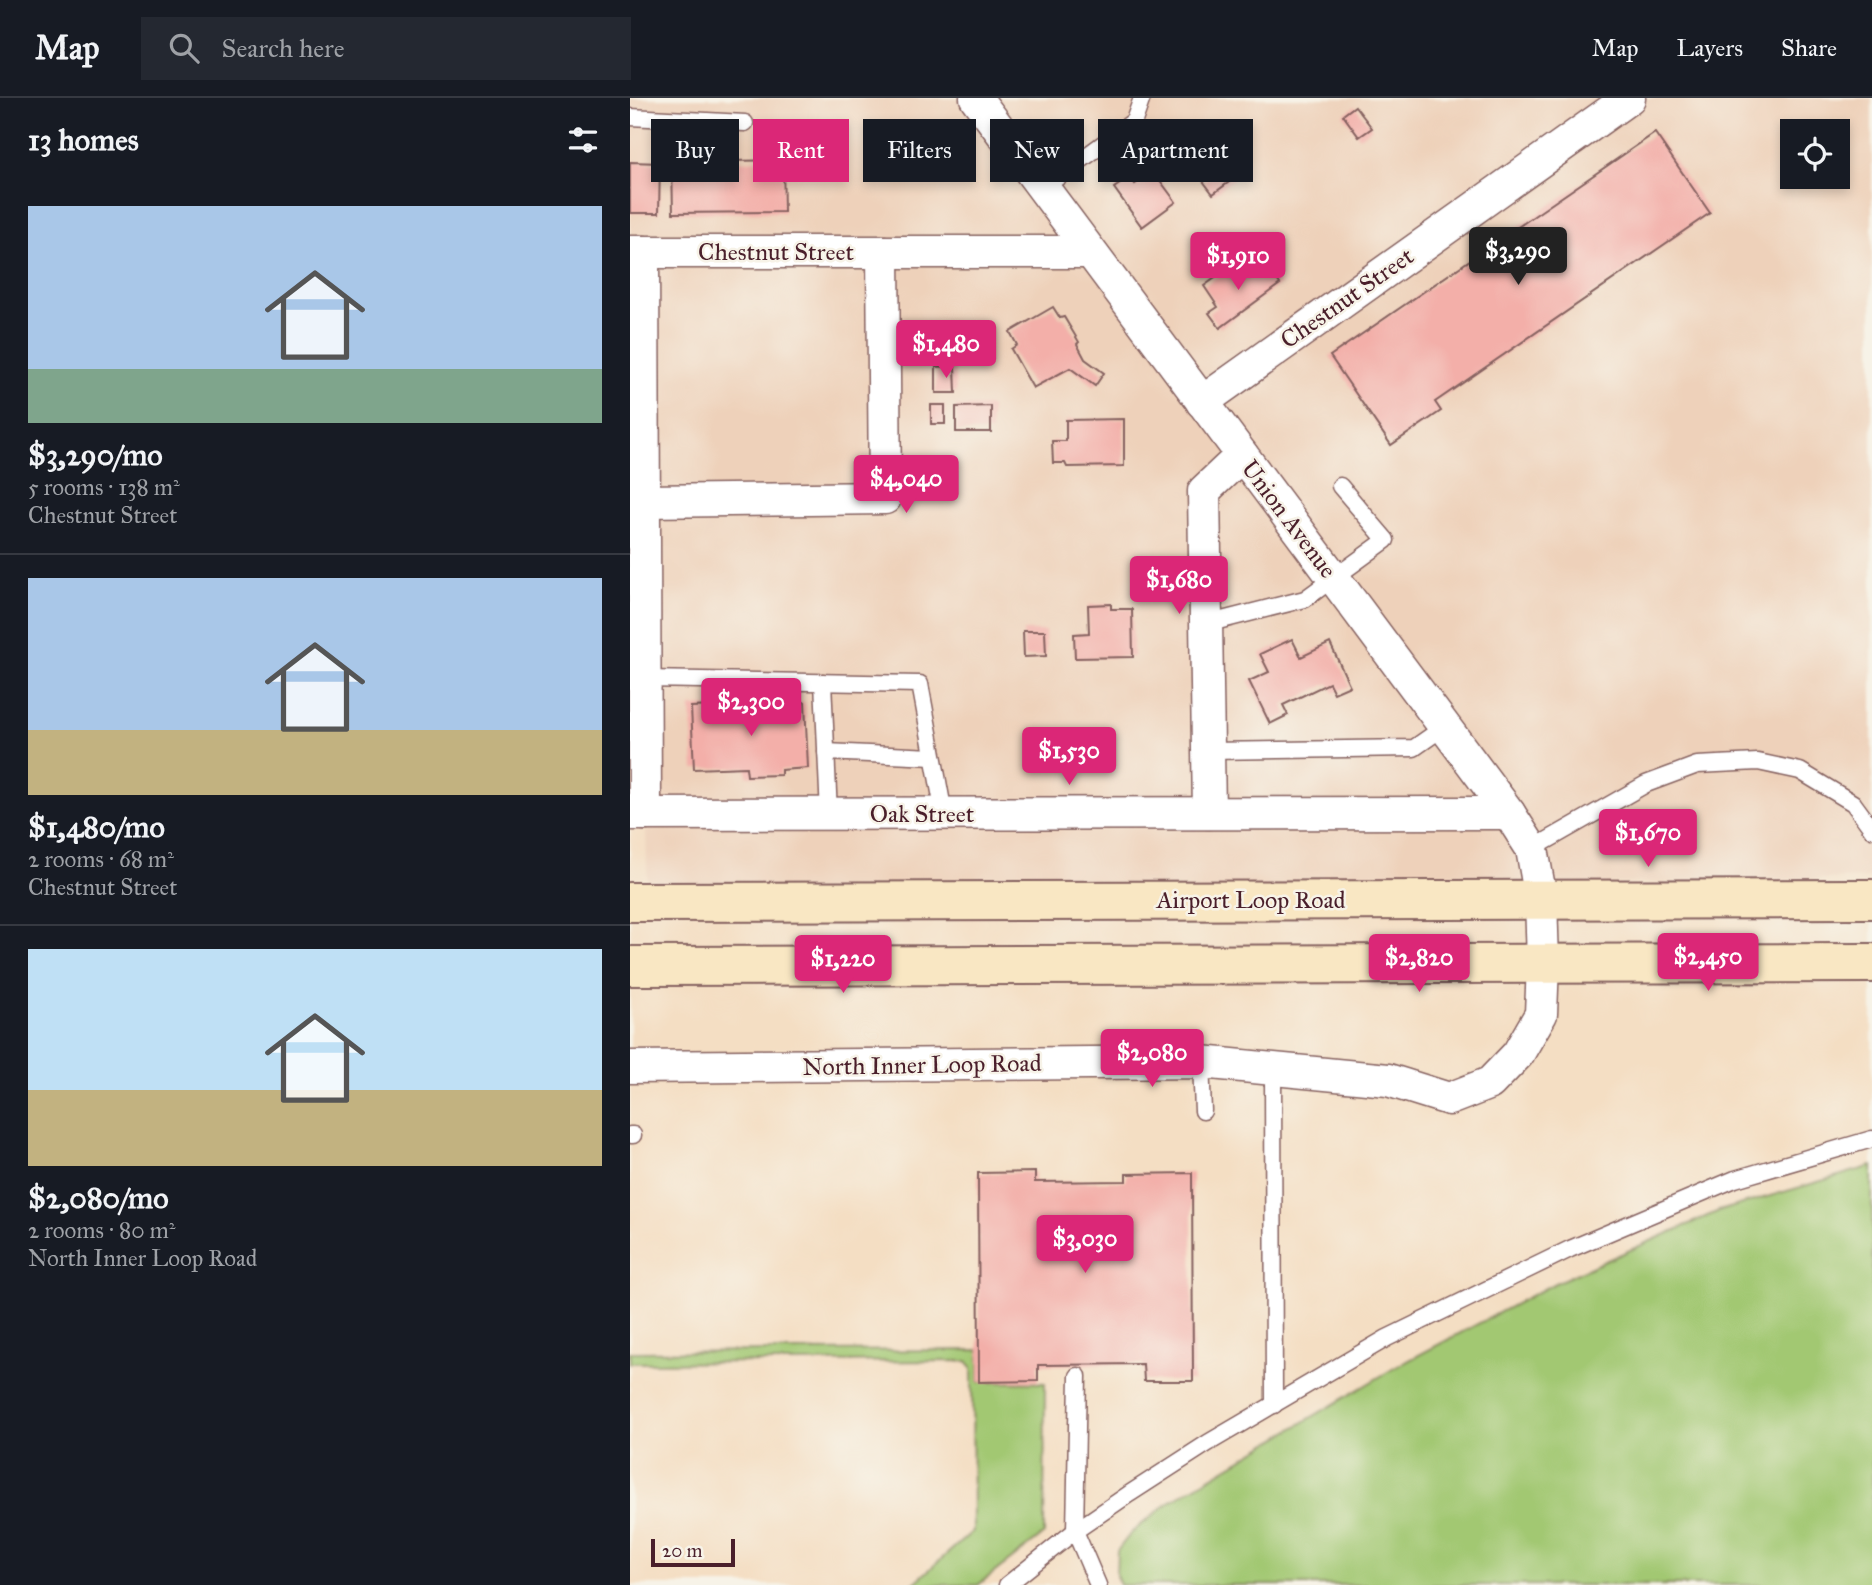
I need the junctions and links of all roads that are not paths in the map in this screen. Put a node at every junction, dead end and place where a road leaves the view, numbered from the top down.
1 (976, 98) edge
2 (1142, 98) edge
3 (1629, 98) edge
4 (630, 117) edge
5 (745, 123) dead end
6 (1043, 188) junction
7 (636, 252) edge
8 (883, 252) junction
9 (1090, 252) junction
10 (1202, 402) junction
11 (1242, 455) junction
12 (1340, 486) dead end
13 (644, 501) junction
14 (1333, 577) junction
15 (1206, 624) junction
16 (644, 679) junction
17 (823, 682) junction
18 (1444, 727) junction
19 (1208, 751) junction
20 (826, 752) junction
21 (933, 757) junction
22 (1209, 813) junction
23 (1508, 813) junction
24 (638, 814) edge
25 (829, 814) junction
26 (943, 814) junction
27 (1872, 829) edge
28 (1532, 849) junction
29 (1541, 899) junction
30 (1872, 899) edge
31 (630, 902) edge
32 (1543, 963) junction
33 (1872, 963) edge
34 (630, 966) edge
35 (1201, 1062) junction
36 (630, 1067) edge
37 (1273, 1071) junction
38 (1203, 1111) dead end
39 (1872, 1139) edge
40 (1078, 1376) dead end
41 (1274, 1405) junction
42 (1075, 1531) junction
43 (1007, 1585) edge
44 (1098, 1585) edge

1 - 6 street, Union Avenue
2 - 6 lane
3 - 10 street, Chestnut Street
4 - 5 lane
6 - 9 street, Union Avenue
7 - 8 street, Chestnut Street
7 - 13 street
8 - 9 street, Chestnut Street
8 - 13 street
9 - 10 street, Union Avenue
10 - 11 street, Union Avenue
11 - 14 street, Union Avenue
11 - 15 street
12 - 14 lane
13 - 16 street
14 - 15 lane
14 - 18 street, Union Avenue
15 - 19 street
16 - 17 lane
16 - 24 street
17 - 20 lane
17 - 21 lane
18 - 19 lane
18 - 23 street, Union Avenue
19 - 22 street
20 - 21 lane
20 - 25 lane
21 - 26 lane
22 - 23 street, Oak Street
22 - 26 street, Oak Street
23 - 28 street, Union Avenue
24 - 25 street, Oak Street
25 - 26 street, Oak Street
27 - 28 lane
28 - 29 street, Union Avenue
29 - 30 main road, Airport Loop Road
29 - 31 main road, Airport Loop Road
29 - 32 street, Union Avenue
32 - 33 main road
32 - 34 main road
32 - 37 street, North Inner Loop Road
35 - 36 street, North Inner Loop Road
35 - 37 street, North Inner Loop Road
35 - 38 lane
37 - 41 lane
39 - 41 lane
40 - 42 lane
41 - 42 lane
42 - 43 lane
42 - 44 lane

